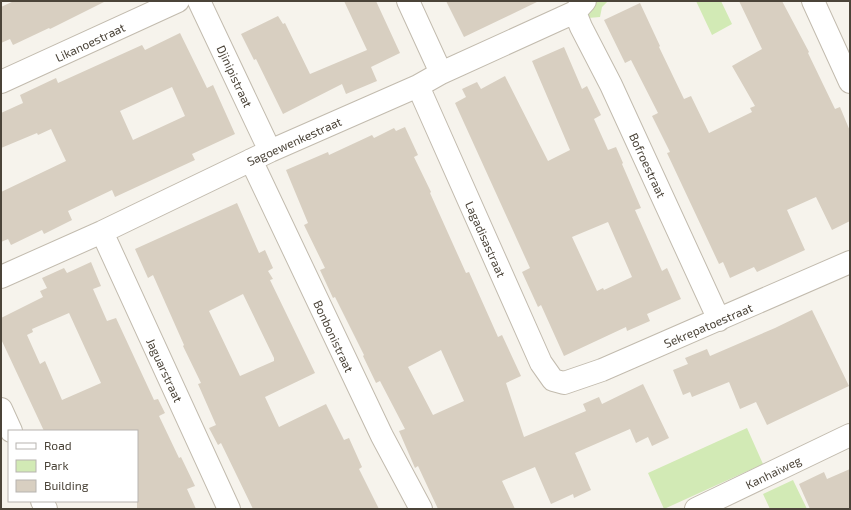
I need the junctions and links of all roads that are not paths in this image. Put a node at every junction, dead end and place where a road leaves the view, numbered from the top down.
1 (178, 1) edge
2 (199, 1) edge
3 (408, 1) edge
4 (813, 1) edge
5 (580, 6) edge
6 (441, 73) junction
7 (1, 82) edge
8 (850, 82) edge
9 (418, 86) junction
10 (270, 151) junction
11 (251, 160) junction
12 (102, 232) junction
13 (850, 262) edge
14 (1, 277) edge
15 (718, 320) junction
16 (564, 383) joint
17 (1, 409) edge
18 (11, 430) edge
19 (850, 435) edge
20 (229, 509) edge
21 (421, 509) edge
22 (696, 509) edge

1 - 7 street, Likanoestraat
2 - 10 street, Djinipistraat
3 - 6 street
4 - 8 street
5 - 6 street, Sagoewenkestraat
5 - 15 street, Bofroestraat
6 - 9 street, Sagoewenkestraat
9 - 10 street, Sagoewenkestraat
9 - 16 street, Lagadisastraat
10 - 11 street, Sagoewenkestraat
11 - 12 street, Sagoewenkestraat
11 - 21 street, Bonbonistraat
12 - 14 street, Sagoewenkestraat
12 - 20 street, Jaguarstraat
13 - 15 street, Sekrepatoestraat
15 - 16 street, Sekrepatoestraat
17 - 18 street
19 - 22 street, Kanhaiweg

